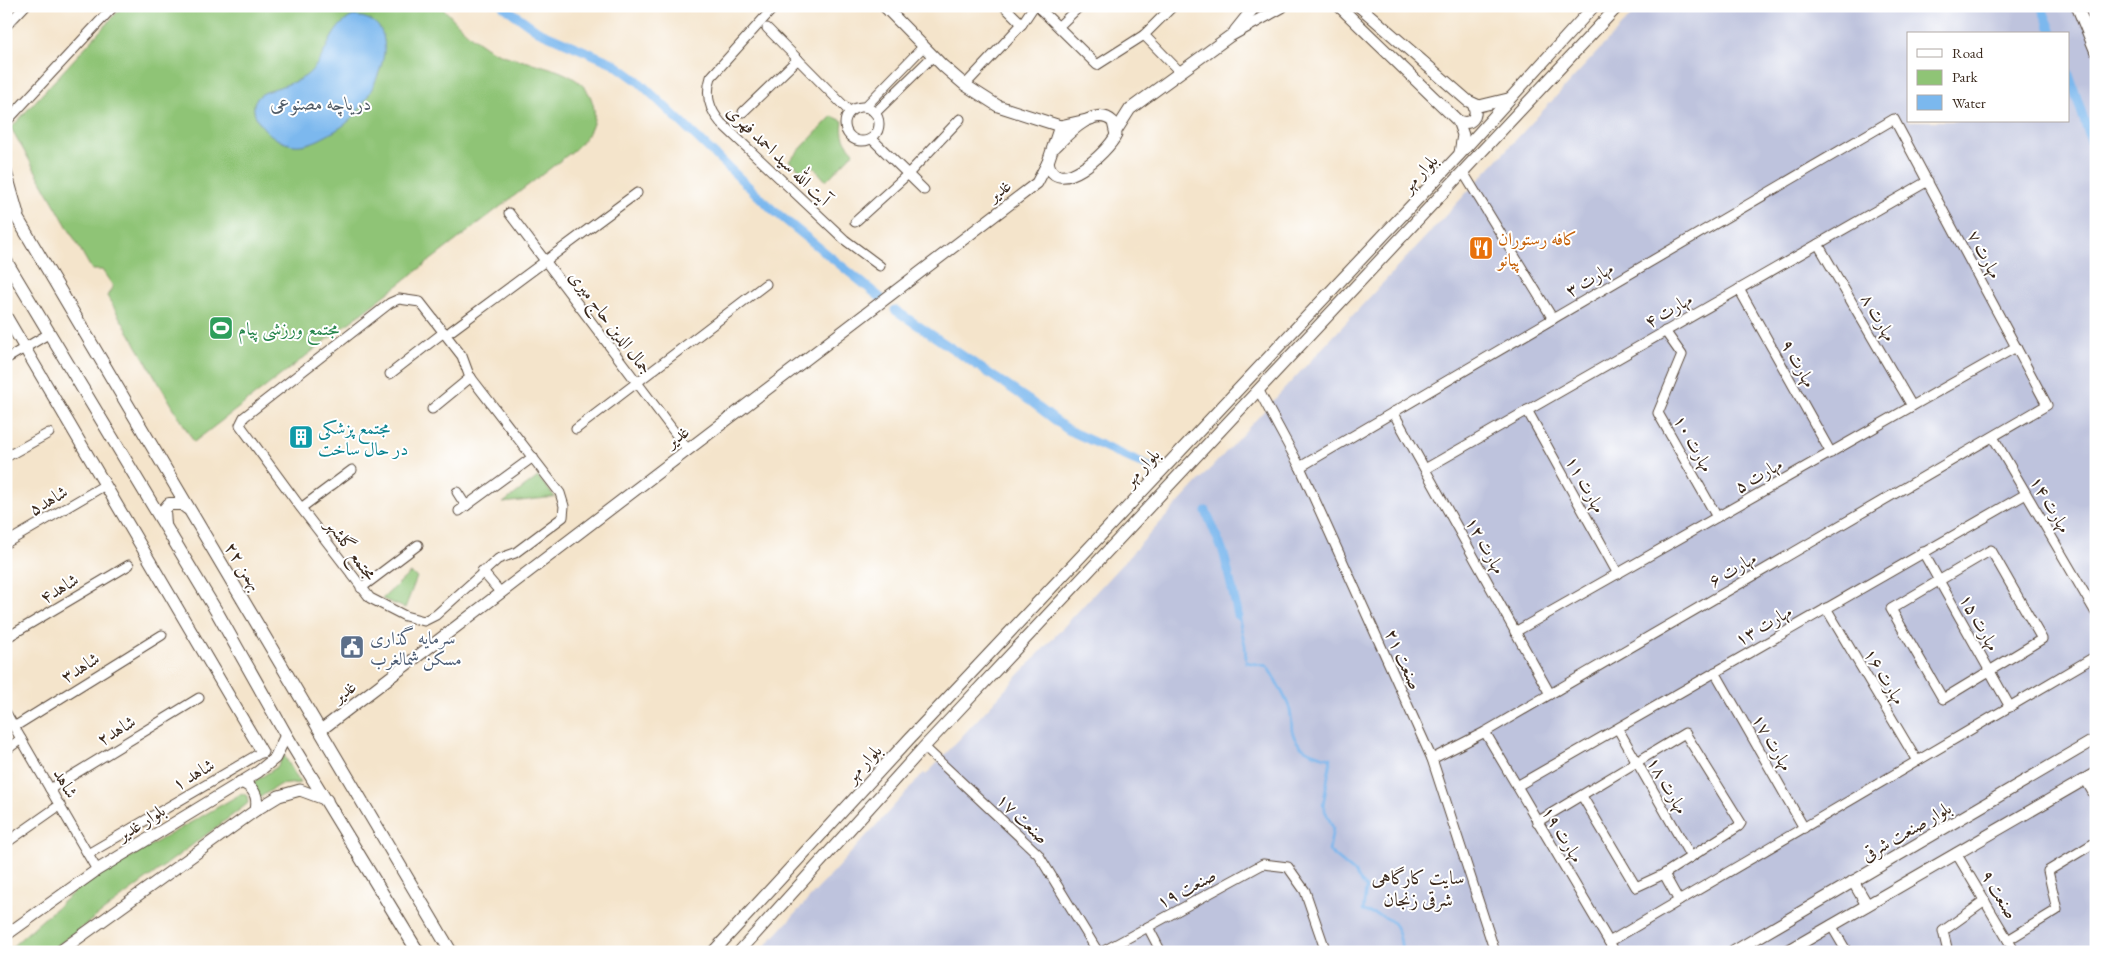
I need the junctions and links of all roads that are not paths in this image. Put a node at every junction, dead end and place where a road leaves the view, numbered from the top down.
1 (26, 6) edge
2 (114, 6) edge
3 (775, 6) edge
4 (884, 6) edge
5 (1004, 6) edge
6 (1035, 6) edge
7 (1080, 6) edge
8 (1173, 6) edge
9 (1255, 6) edge
10 (1282, 6) edge
11 (1338, 6) edge
12 (1359, 6) edge
13 (1594, 6) edge
14 (1618, 6) edge
15 (2076, 6) edge
16 (1022, 24) junction
17 (6, 26) edge
18 (1060, 26) junction
19 (767, 28) dead end
20 (1144, 35) junction
21 (1230, 36) junction
22 (2093, 38) edge
23 (924, 46) junction
24 (2096, 52) edge
25 (933, 56) junction
26 (798, 60) junction
27 (1180, 72) junction
28 (965, 85) junction
29 (1510, 98) junction
30 (1473, 104) junction
31 (865, 107) junction
32 (1130, 109) junction
33 (743, 112) dead end
34 (850, 112) junction
35 (876, 113) junction
36 (1106, 117) junction
37 (960, 119) dead end
38 (1091, 119) junction
39 (1894, 119) joint
40 (1458, 121) junction
41 (6, 122) edge
42 (1060, 126) junction
43 (1116, 131) junction
44 (872, 139) junction
45 (1055, 147) junction
46 (1460, 155) junction
47 (1048, 162) junction
48 (6, 168) edge
49 (1463, 172) junction
50 (908, 174) junction
51 (1057, 176) junction
52 (1928, 181) junction
53 (1036, 183) junction
54 (924, 190) dead end
55 (637, 193) dead end
56 (6, 199) edge
57 (509, 213) dead end
58 (855, 222) dead end
59 (22, 226) junction
60 (1818, 244) junction
61 (6, 261) edge
62 (545, 261) junction
63 (880, 266) dead end
64 (766, 284) dead end
65 (1739, 289) junction
66 (6, 316) edge
67 (1553, 318) junction
68 (447, 331) junction
69 (1665, 331) junction
70 (50, 333) junction
71 (2016, 347) junction
72 (25, 348) junction
73 (6, 359) edge
74 (390, 374) dead end
75 (471, 377) junction
76 (637, 383) junction
77 (1259, 391) junction
78 (2047, 405) joint
79 (1912, 406) junction
80 (432, 409) dead end
81 (1527, 410) junction
82 (1394, 412) junction
83 (576, 429) dead end
84 (49, 433) dead end
85 (1993, 436) junction
86 (688, 450) junction
87 (1831, 453) junction
88 (6, 457) edge
89 (533, 457) junction
90 (1300, 467) junction
91 (1425, 469) junction
92 (352, 470) dead end
93 (106, 485) junction
94 (457, 492) dead end
95 (1140, 493) junction
96 (2026, 494) junction
97 (1151, 505) junction
98 (187, 508) junction
99 (301, 508) junction
100 (1717, 517) junction
101 (166, 528) junction
102 (6, 543) edge
103 (418, 545) dead end
104 (1923, 552) junction
105 (129, 566) dead end
106 (482, 571) junction
107 (1618, 574) junction
108 (1939, 580) junction
109 (361, 588) junction
110 (501, 593) junction
111 (1826, 608) junction
112 (2096, 613) edge
113 (1515, 632) junction
114 (162, 635) dead end
115 (6, 638) edge
116 (2096, 656) edge
117 (1715, 672) junction
118 (1990, 672) junction
119 (1550, 694) junction
120 (199, 698) dead end
121 (2010, 707) junction
122 (6, 713) edge
123 (14, 727) junction
124 (1618, 729) junction
125 (321, 730) junction
126 (1485, 732) junction
127 (286, 735) junction
128 (21, 739) junction
129 (2096, 739) edge
130 (924, 747) junction
131 (6, 750) edge
132 (262, 752) joint
133 (1432, 759) junction
134 (1636, 762) junction
135 (1917, 762) junction
136 (2096, 773) edge
137 (2085, 779) junction
138 (240, 782) junction
139 (1517, 786) junction
140 (50, 789) junction
141 (1582, 796) junction
142 (2096, 798) edge
143 (327, 800) junction
144 (60, 805) junction
145 (256, 810) junction
146 (1537, 822) junction
147 (1804, 828) junction
148 (2096, 842) edge
149 (6, 843) edge
150 (1956, 853) junction
151 (88, 854) junction
152 (1691, 857) junction
153 (97, 870) junction
154 (1664, 874) junction
155 (1853, 882) junction
156 (1679, 901) junction
157 (1985, 901) junction
158 (1866, 905) junction
159 (1832, 926) junction
160 (1148, 927) junction
161 (6, 935) edge
162 (2008, 940) junction
163 (1609, 942) junction
164 (60, 952) edge
165 (418, 952) edge
166 (451, 952) edge
167 (713, 952) edge
168 (739, 952) edge
169 (1100, 952) edge
170 (1161, 952) edge
171 (1326, 952) edge
172 (1495, 952) edge
173 (1615, 952) edge
174 (1733, 952) edge
175 (1786, 952) edge
176 (1847, 952) edge
177 (1948, 952) edge
178 (2015, 952) edge

1 - 17 street
2 - 41 street
3 - 63 street, آیت الله سید احمد فهری
4 - 23 main road
5 - 16 street
6 - 16 street
6 - 18 street
7 - 18 street
8 - 20 street
9 - 21 main road
10 - 21 main road
11 - 40 main road
12 - 30 main road
13 - 29 main road, بلوار مهر
14 - 49 main road, بلوار مهر
15 - 22 main road
16 - 28 street
18 - 20 street
19 - 26 street
20 - 27 street
21 - 27 main road
22 - 24 main road
23 - 25 main road
23 - 31 street
25 - 28 main road
25 - 35 street
26 - 33 street
26 - 34 street
27 - 32 main road
28 - 42 main road
29 - 30 main road
29 - 46 main road, بلوار مهر
30 - 40 main road
31 - 34 street
31 - 35 street
32 - 36 main road
32 - 43 main road
34 - 44 street
35 - 44 street
36 - 38 main road
36 - 43 main road
37 - 50 street
38 - 42 main road
38 - 45 main road
39 - 52 street, مهارت ۷
39 - 67 street, مهارت ۳
40 - 46 main road
42 - 45 main road
43 - 51 main road
44 - 50 street
45 - 47 main road, غدیر
46 - 95 main road, بلوار مهر
47 - 51 main road
47 - 53 main road, غدیر
48 - 59 street
49 - 67 street
49 - 77 main road, بلوار مهر
50 - 54 street
50 - 58 street
51 - 53 main road
52 - 60 street, مهارت ۴
52 - 71 street, مهارت ۷
53 - 86 main road, غدیر
55 - 62 street
56 - 59 highway, ۲۲ بهمن
57 - 62 street, جمال الدین حاج میری
59 - 98 highway, ۲۲ بهمن
60 - 65 street, مهارت ۴
60 - 79 street, مهارت ۸
61 - 70 highway
62 - 68 street
62 - 76 street, جمال الدین حاج میری
64 - 76 street
65 - 69 street, مهارت ۴
65 - 87 street, مهارت ۹
66 - 72 main road
67 - 82 street, مهارت ۳
68 - 74 street
68 - 75 street
68 - 99 street, مجتمع گلشهر
69 - 81 street, مهارت ۴
69 - 100 street, مهارت ۱۰
70 - 72 street
70 - 101 highway
71 - 78 street, مهارت ۷
71 - 79 street, مهارت ۵
72 - 73 street
72 - 93 main road
75 - 80 street
75 - 89 street
76 - 83 street
76 - 86 street, جمال الدین حاج میری
77 - 90 street, صنعت ۲۱
77 - 97 main road, بلوار مهر
78 - 85 street, مهارت ۶
79 - 87 street, مهارت ۵
81 - 91 street, مهارت ۴
81 - 107 street, مهارت ۱۱
82 - 90 street, مهارت ۳
82 - 91 street, مهارت ۱۲
84 - 88 street
85 - 96 street, مهارت ۱۴
85 - 119 street, مهارت ۶
86 - 110 main road, غدیر
87 - 100 street, مهارت ۵
89 - 94 street
89 - 106 street
90 - 133 street, صنعت ۲۱
91 - 113 street, مهارت ۱۲
92 - 99 street
93 - 102 street, شاهد۵
93 - 132 main road
95 - 97 main road
95 - 167 main road, بلوار مهر
96 - 104 street, مهارت ۱۳
96 - 112 street, مهارت ۱۴
97 - 130 main road, بلوار مهر
98 - 101 highway
98 - 125 highway, ۲۲ بهمن
99 - 109 street, مجتمع گلشهر
100 - 107 street, مهارت ۵
101 - 127 highway
103 - 109 street
104 - 108 street, مهارت ۱۵
104 - 111 street, مهارت ۱۳
105 - 115 street, شاهد۴
106 - 109 street, مجتمع گلشهر
106 - 110 street
107 - 113 street, مهارت ۵
108 - 118 street, مهارت ۱۵
108 - 118 street
108 - 118 street
110 - 125 main road, غدیر
111 - 117 street, مهارت ۱۳
111 - 135 street, مهارت ۱۶
113 - 119 street, مهارت ۱۲
114 - 123 street, شاهد۳
116 - 121 street
117 - 124 street, مهارت ۱۳
117 - 147 street, مهارت ۱۷
118 - 121 street, مهارت ۱۵
119 - 126 street, مهارت ۶
120 - 140 street, شاهد۲
121 - 135 street
122 - 123 street, شاهد
123 - 128 street, شاهد
124 - 134 street, مهارت ۱۸
124 - 139 street, مهارت ۱۳
125 - 166 highway, ۲۲ بهمن
126 - 133 street, مهارت ۶
126 - 139 street, مهارت ۱۹
127 - 138 main road, بلوار غدیر
127 - 143 highway
128 - 131 street
128 - 140 street, شاهد
129 - 155 main road, بلوار صنعت شرقی
130 - 168 main road, بلوار مهر
130 - 169 street, صنعت ۱۷
132 - 151 street, شاهد ۱
133 - 172 street, صنعت ۲۱
134 - 141 street
134 - 152 street, مهارت ۱۸
134 - 152 street
135 - 147 street
136 - 137 main road
137 - 142 street
137 - 150 main road
138 - 145 main road
138 - 153 main road, بلوار غدیر
139 - 146 street, مهارت ۱۹
140 - 144 street, شاهد
141 - 146 street
141 - 154 street
143 - 145 main road
143 - 165 highway
144 - 149 street
144 - 151 street, شاهد
145 - 164 main road
146 - 163 street, مهارت ۱۹
147 - 156 street
148 - 162 street
150 - 157 street, صنعت ۹
150 - 158 main road
151 - 153 street, شاهد
152 - 154 street
153 - 161 main road, بلوار غدیر
154 - 156 street
155 - 158 main road
155 - 174 main road, بلوار صنعت شرقی
156 - 163 street
157 - 162 street, صنعت ۹
157 - 177 street
158 - 159 main road
159 - 175 main road
159 - 176 street
160 - 169 street, صنعت ۱۹
160 - 170 street
160 - 171 street, صنعت ۱۹
162 - 178 street, صنعت ۹
163 - 173 street, مهارت ۱۹

